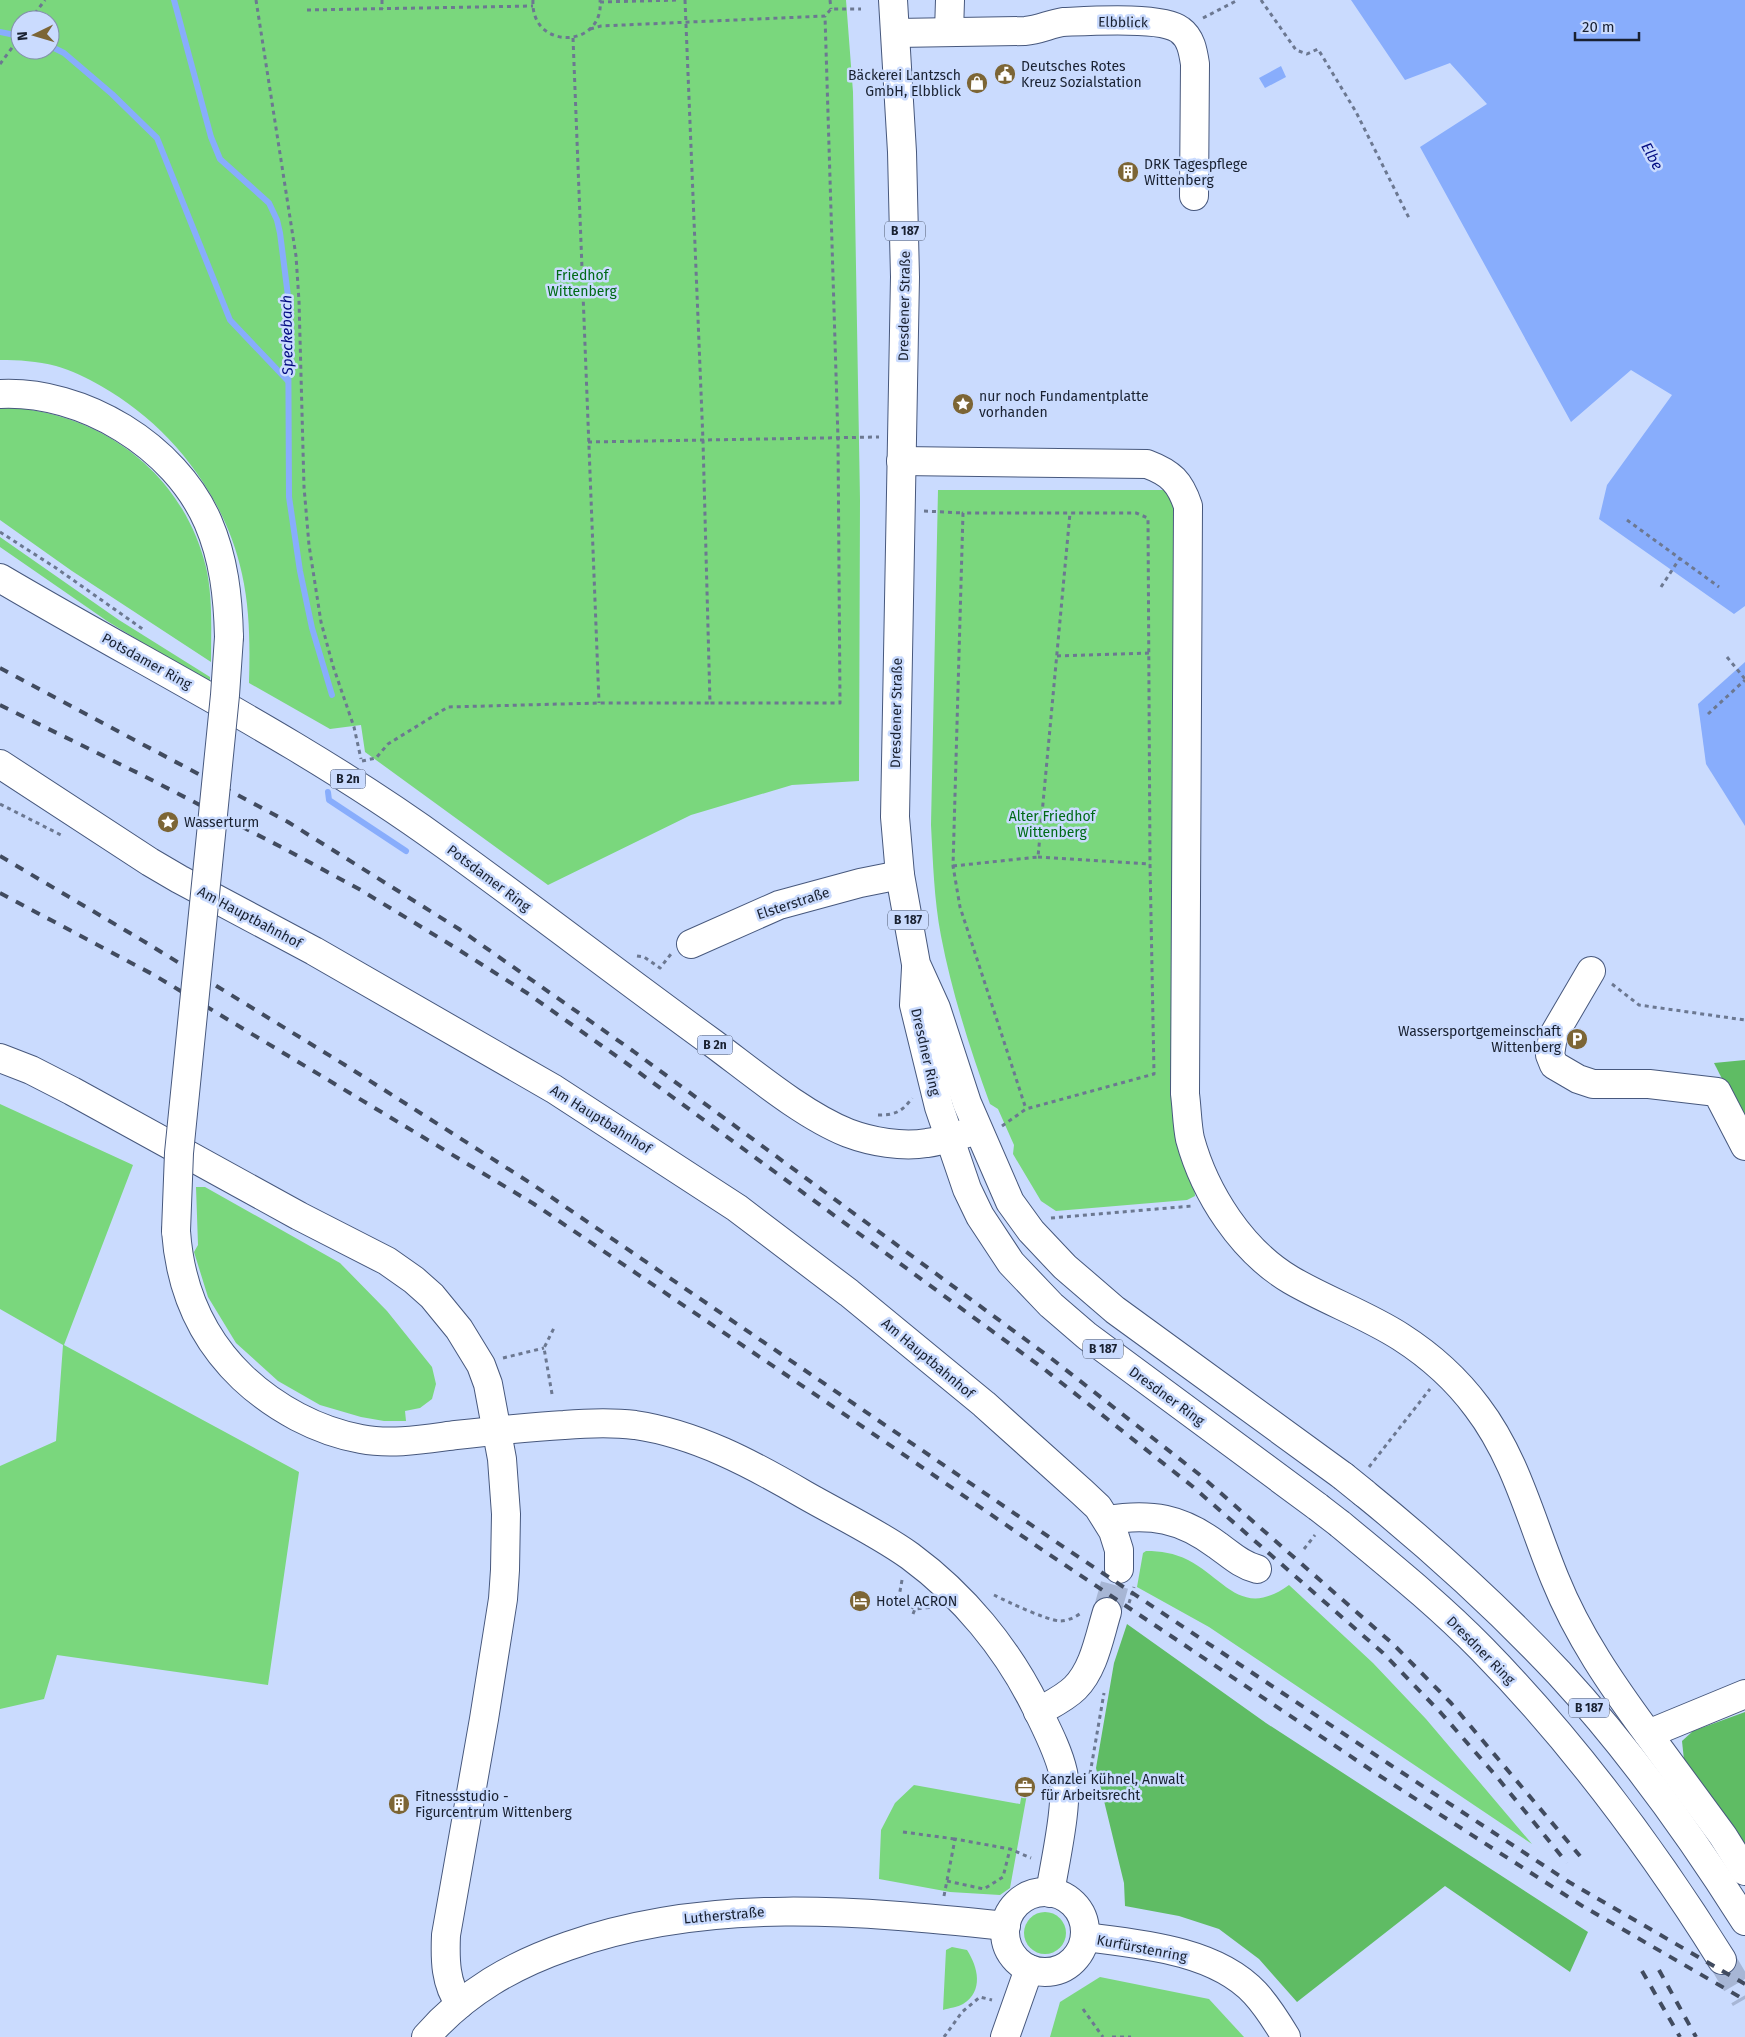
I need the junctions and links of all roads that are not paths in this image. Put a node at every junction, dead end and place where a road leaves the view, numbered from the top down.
1 (893, 0) edge
2 (950, 0) edge
3 (949, 32) junction
4 (896, 33) junction
5 (1194, 196) dead end
6 (0, 394) edge
7 (902, 449) junction
8 (0, 578) edge
9 (0, 764) edge
10 (900, 875) junction
11 (690, 944) road end
12 (916, 964) junction
13 (1591, 971) road end
14 (0, 1058) edge
15 (988, 1129) junction
16 (948, 1138) junction
17 (1745, 1146) edge
18 (498, 1430) junction
19 (1107, 1520) junction
20 (1257, 1568) dead end
21 (1119, 1569) tunnel mouth
22 (1095, 1612) tunnel mouth
23 (1745, 1694) edge
24 (1038, 1712) junction
25 (1648, 1734) junction
26 (1745, 1871) edge
27 (1050, 1893) junction
28 (1745, 1922) edge
29 (1006, 1926) junction
30 (1085, 1937) junction
31 (1722, 1960) tunnel mouth
32 (1029, 1969) junction
33 (460, 2004) junction
34 (426, 2037) edge
35 (1006, 2037) edge
36 (1286, 2037) edge

1 - 4 street, Dresdener Straße / B 187
2 - 3 street
3 - 4 street, Elbblick
3 - 5 street, Elbblick
4 - 7 street, Dresdener Straße / B 187
6 - 18 street, bridge
7 - 10 street, Dresdener Straße / B 187
7 - 25 street
8 - 16 street, Potsdamer Ring / B 2n
9 - 19 street, Am Hauptbahnhof
10 - 11 street, Elsterstraße
10 - 12 street, Dresdener Straße / B 187
12 - 15 street, Dresdner Ring / B 187
12 - 16 street, Dresdner Ring / B 187
13 - 17 street
14 - 18 street
15 - 16 street, Potsdamer Ring / B 2n
15 - 28 street, Dresdner Ring / B 187
16 - 31 street, Dresdner Ring / B 187
18 - 24 street
18 - 33 street
19 - 20 street
19 - 21 street, Am Hauptbahnhof
22 - 24 street
23 - 25 street
24 - 27 street
25 - 26 street
27 - 29 street
27 - 30 street
29 - 32 street
29 - 33 street, Lutherstraße
30 - 32 street
30 - 36 street, Kurfürstenring
32 - 35 street
33 - 34 street, Lutherstraße

